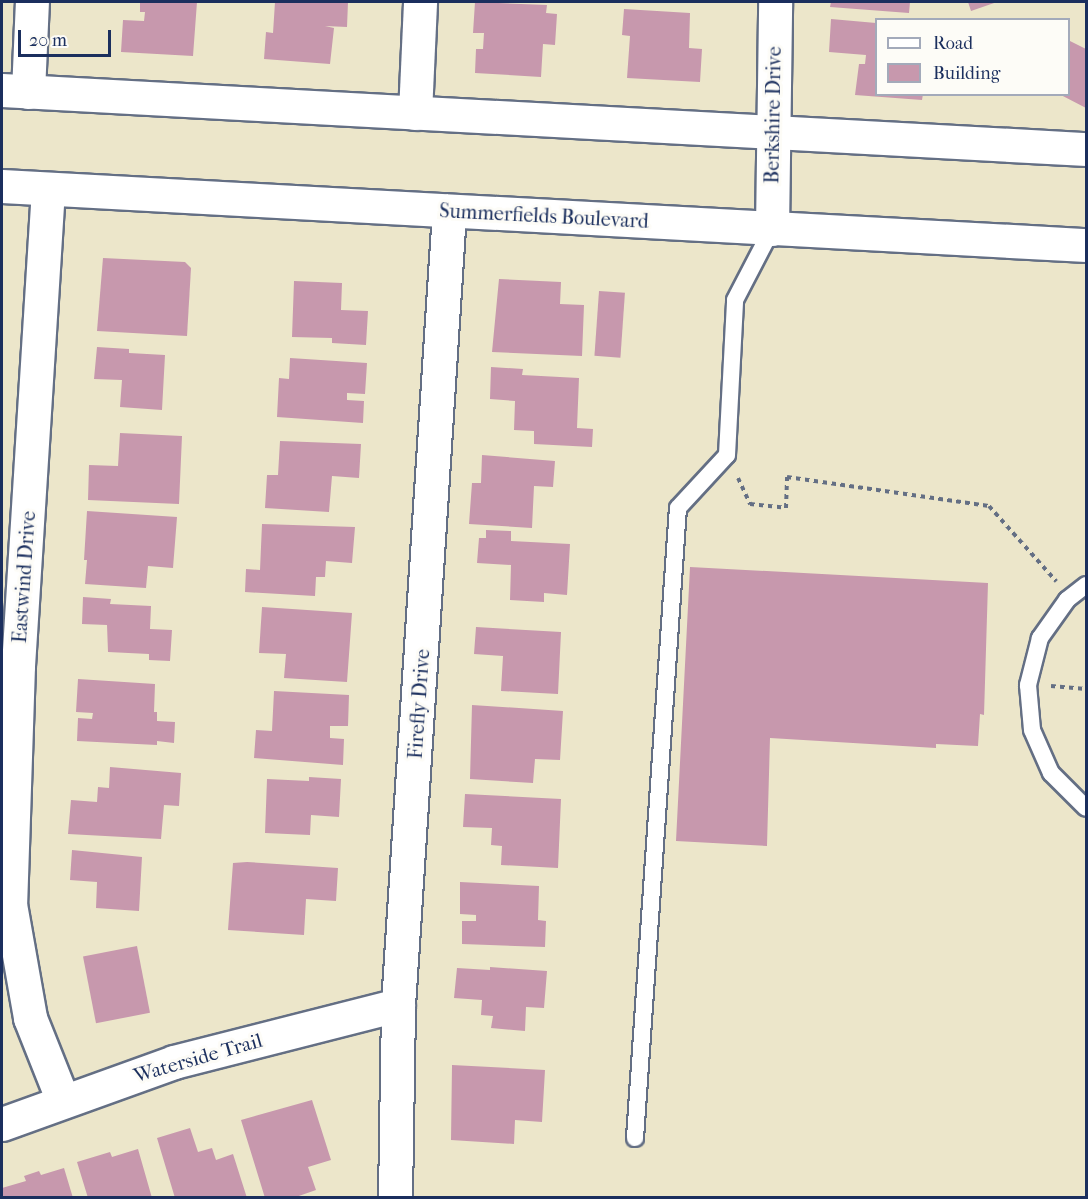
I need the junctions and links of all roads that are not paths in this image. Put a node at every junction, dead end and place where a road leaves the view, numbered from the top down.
1 (32, 2) edge
2 (420, 2) edge
3 (775, 2) edge
4 (14, 91) edge
5 (415, 113) junction
6 (772, 132) junction
7 (1086, 149) edge
8 (2, 186) edge
9 (48, 189) junction
10 (449, 211) junction
11 (772, 229) junction
12 (1086, 245) edge
13 (1086, 585) edge
14 (1086, 808) edge
15 (398, 1005) junction
16 (63, 1101) junction
17 (2, 1124) edge
18 (635, 1138) dead end
19 (395, 1197) edge

1 - 4 street
2 - 5 street
3 - 6 street, Berkshire Drive
4 - 5 street
5 - 6 street
6 - 7 street
6 - 11 street, Berkshire Drive
8 - 9 street, Summerfields Boulevard
9 - 10 street, Summerfields Boulevard
9 - 16 street, Eastwind Drive
10 - 11 street, Summerfields Boulevard
10 - 15 street, Firefly Drive
11 - 12 street, Summerfields Boulevard
11 - 18 lane
13 - 14 lane
15 - 16 street, Waterside Trail
15 - 19 street, Firefly Drive
16 - 17 street, Waterside Trail

